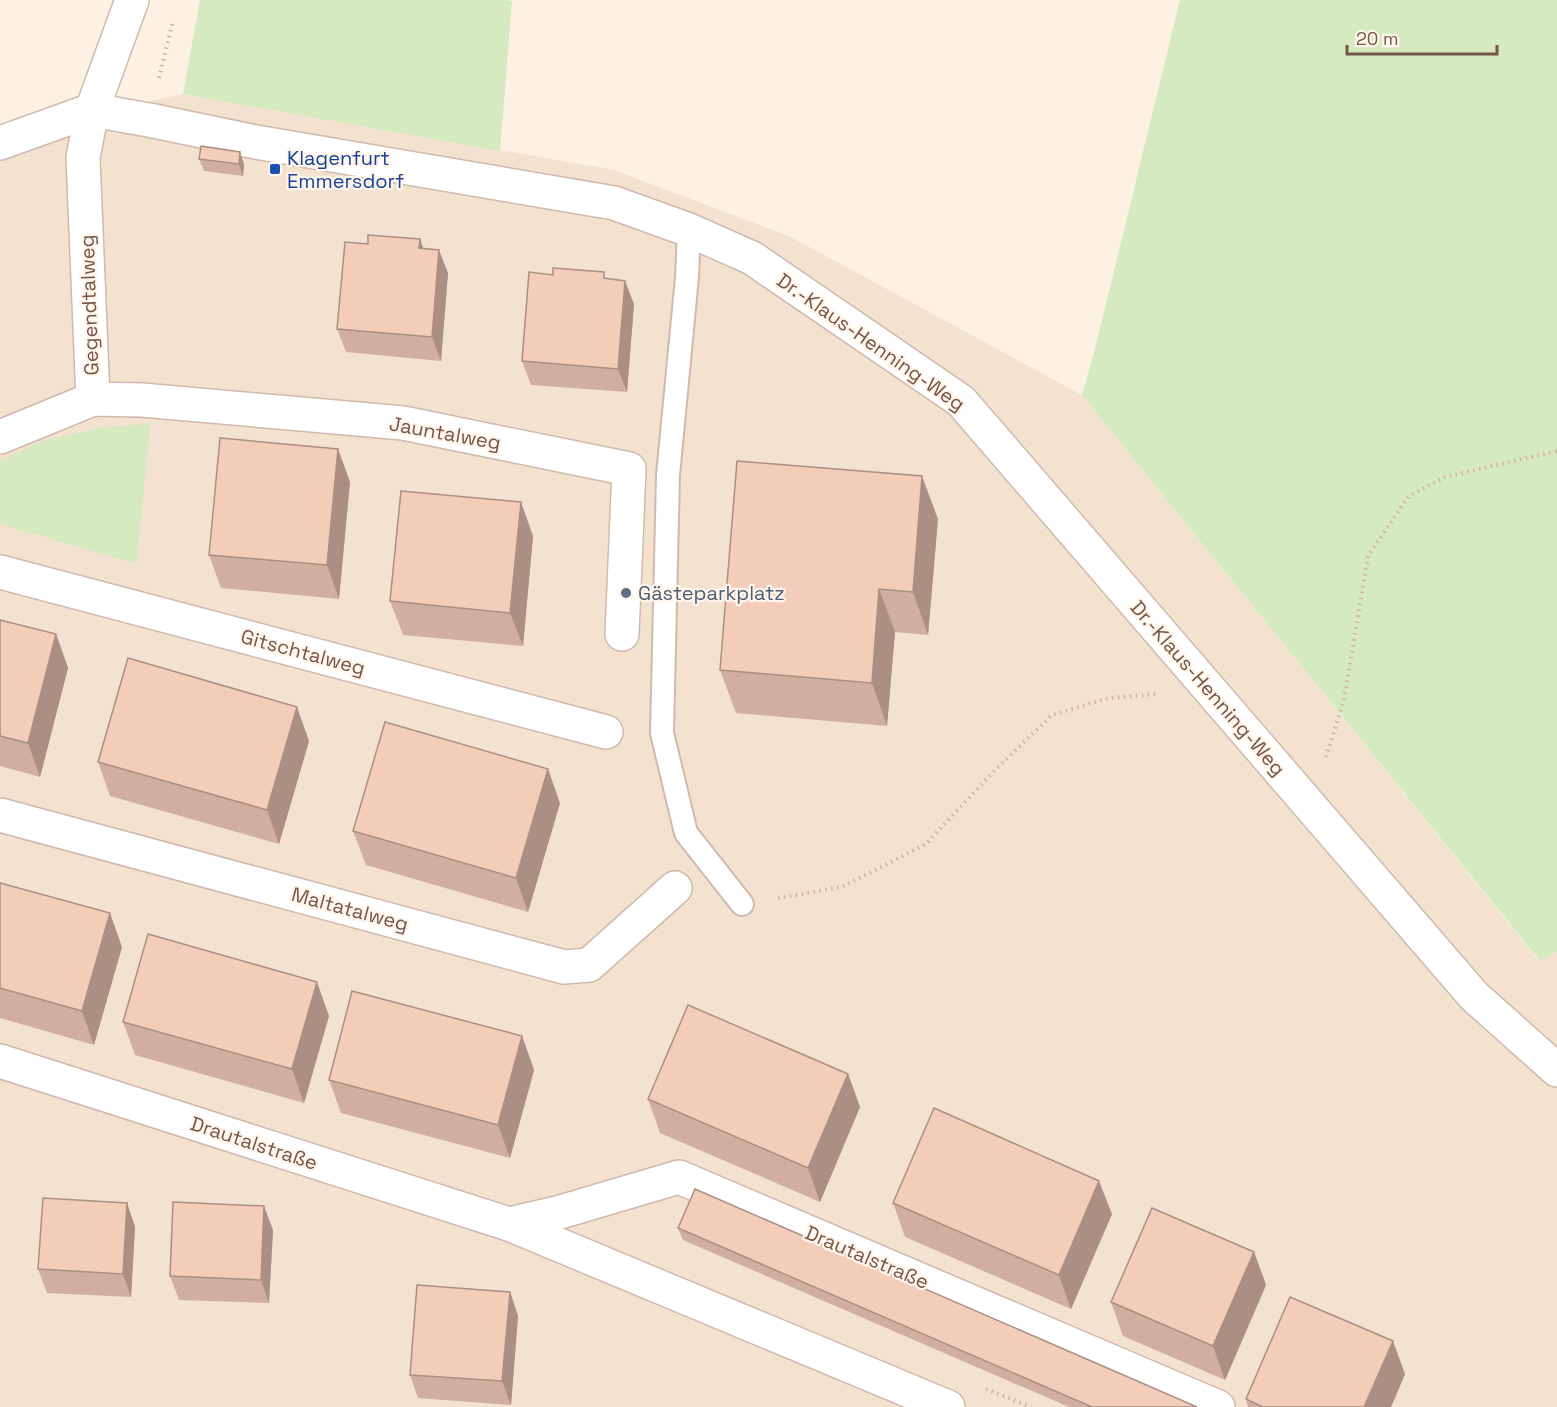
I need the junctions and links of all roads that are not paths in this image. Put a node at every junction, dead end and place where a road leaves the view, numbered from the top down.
1 (132, 0) edge
2 (92, 111) junction
3 (0, 143) edge
4 (690, 230) junction
5 (93, 399) junction
6 (0, 437) edge
7 (0, 572) edge
8 (622, 634) dead end
9 (606, 732) dead end
10 (0, 815) edge
11 (675, 888) dead end
12 (742, 904) road end
13 (1, 1065) edge
14 (1557, 1070) edge
15 (509, 1224) junction
16 (948, 1407) edge
17 (1218, 1407) edge

1 - 2 street
2 - 3 street
2 - 4 street, Dr.-Klaus-Henning-Weg
2 - 5 street, Gegendtalweg
4 - 12 lane
4 - 14 street, Dr.-Klaus-Henning-Weg
5 - 6 street, Gegendtalweg
5 - 8 street, Jauntalweg
7 - 9 street, Gitschtalweg
10 - 11 street, Maltatalweg
13 - 15 street, Drautalstraße
15 - 16 street, Drautalstraße
15 - 17 street, Drautalstraße

